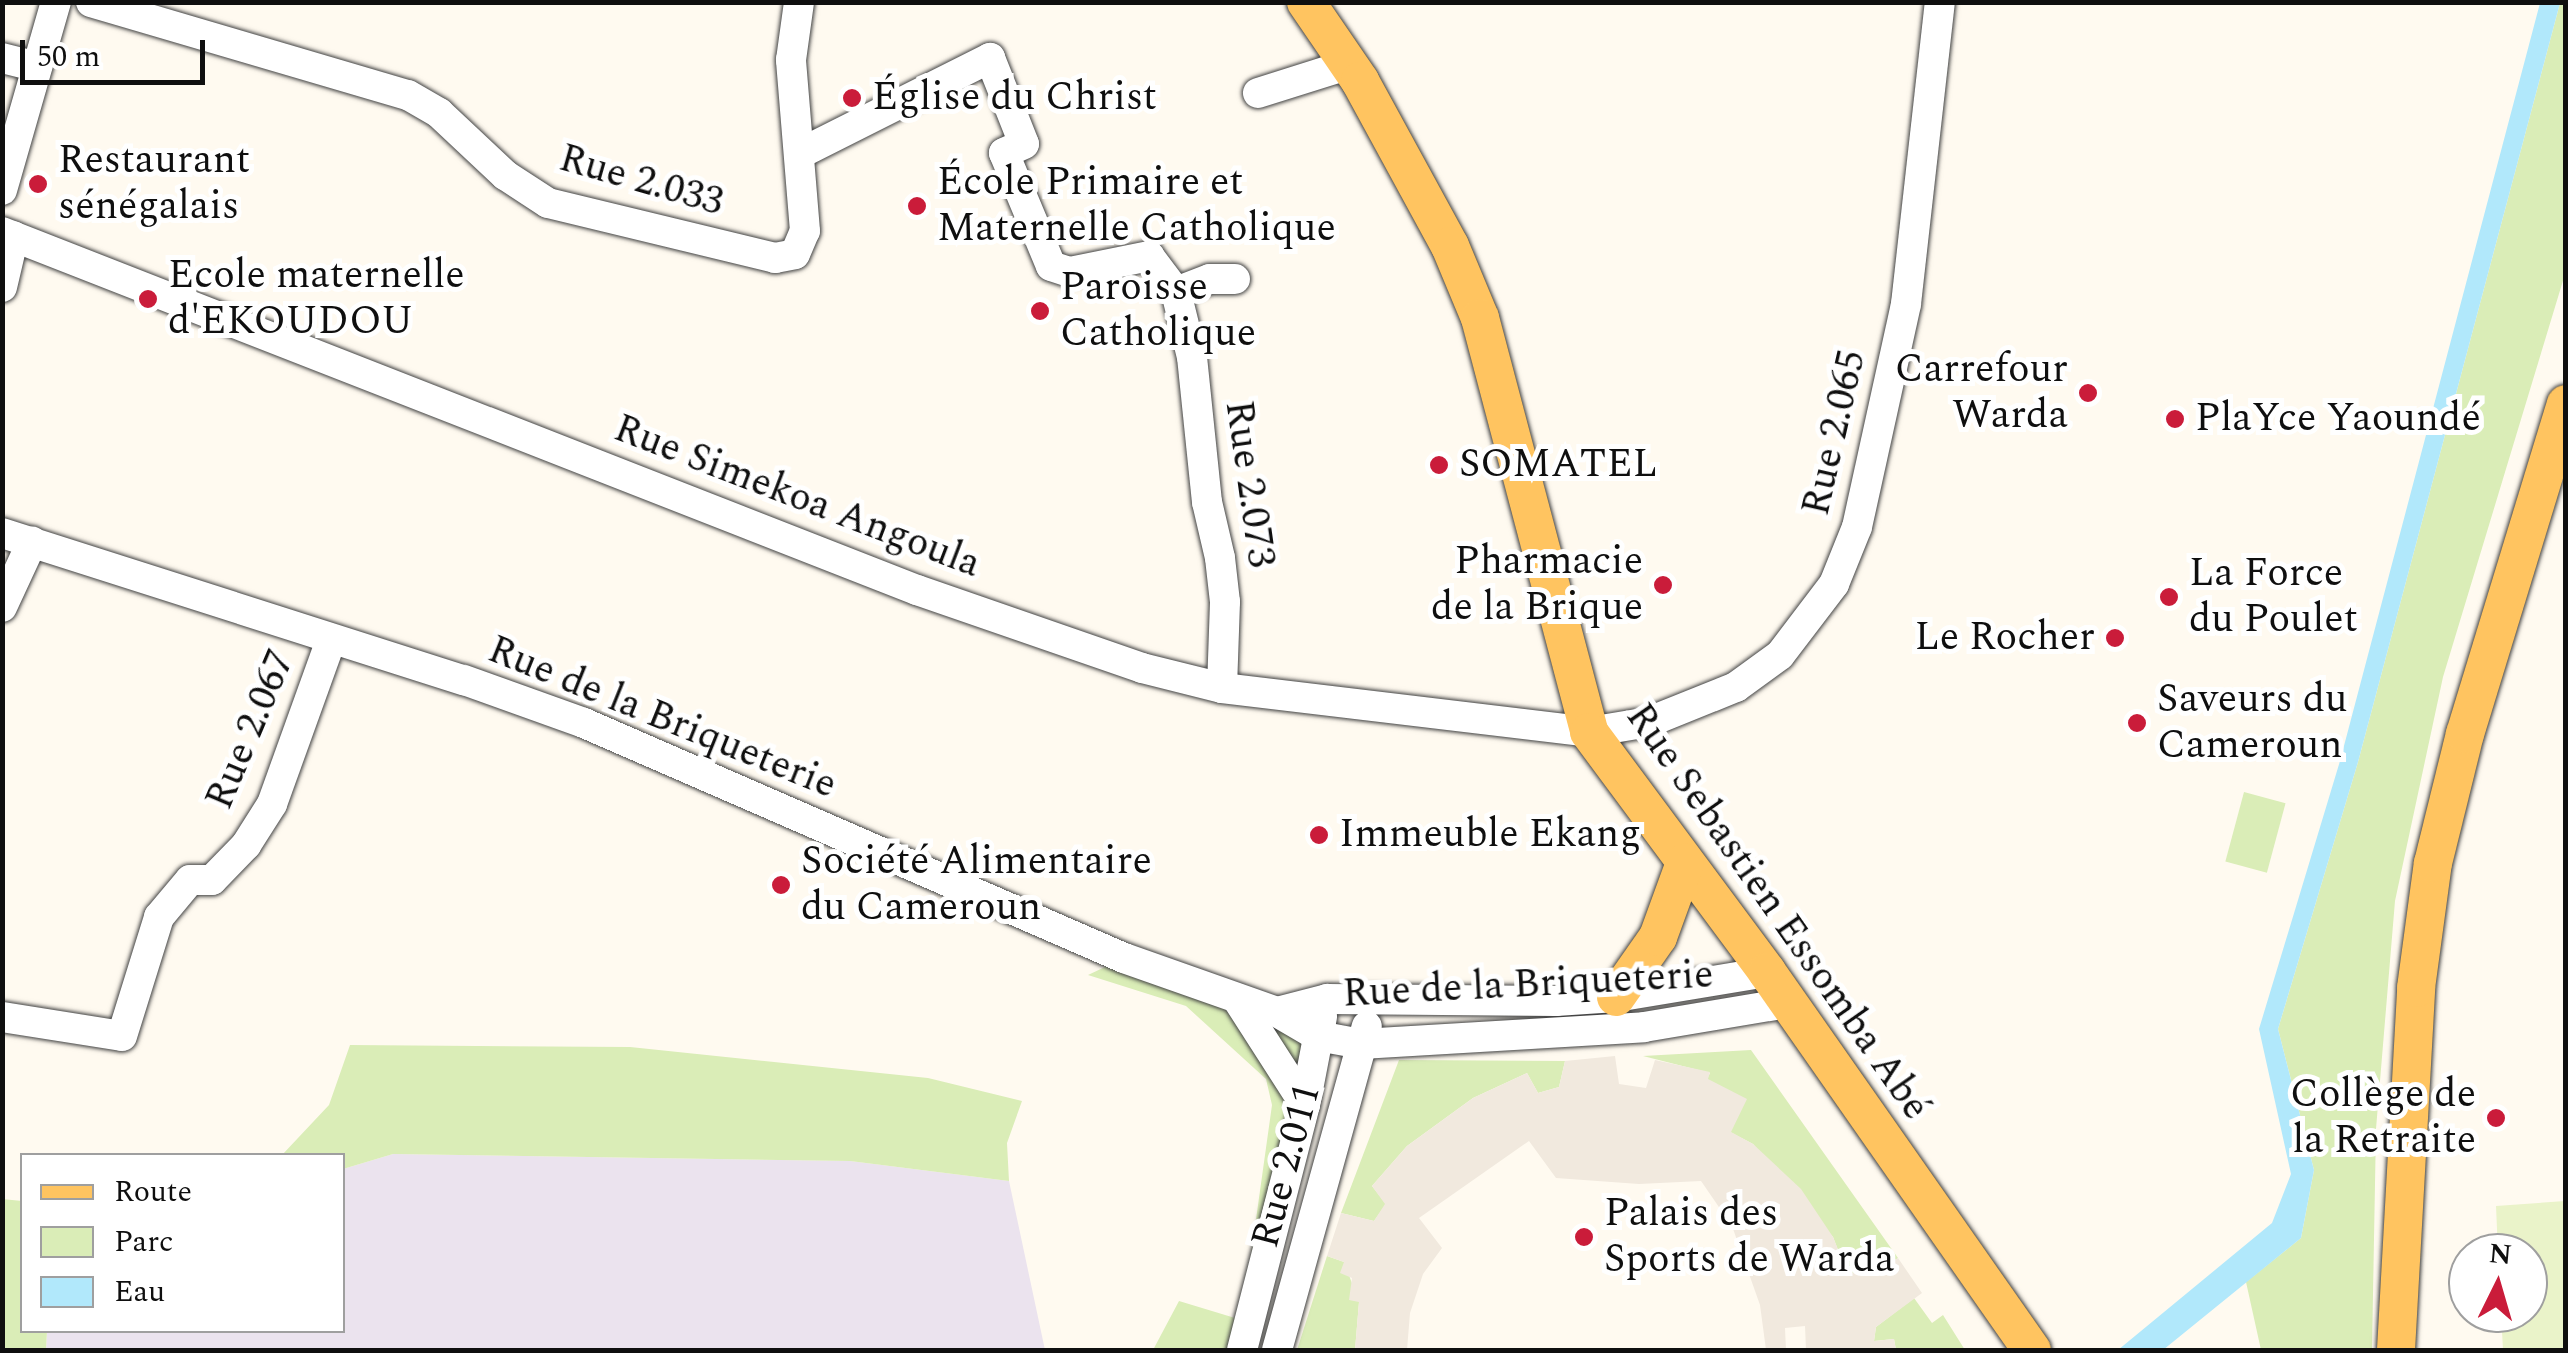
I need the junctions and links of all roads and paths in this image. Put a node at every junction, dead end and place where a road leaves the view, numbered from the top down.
1 (56, 2) edge
2 (92, 2) edge
3 (799, 2) edge
4 (1306, 2) edge
5 (1940, 2) edge
6 (2, 58) edge
7 (1350, 64) junction
8 (37, 67) junction
9 (1258, 93) dead end
10 (798, 154) junction
11 (2, 190) edge
12 (8, 234) edge
13 (1235, 279) dead end
14 (2, 287) edge
15 (1176, 292) junction
16 (2566, 404) edge
17 (2, 533) edge
18 (32, 542) junction
19 (2, 607) edge
20 (331, 640) junction
21 (1222, 688) junction
22 (1589, 732) junction
23 (1685, 863) junction
24 (1767, 972) junction
25 (1616, 996) junction
26 (1327, 999) junction
27 (1239, 1002) junction
28 (1374, 1002) junction
29 (1788, 1003) junction
30 (1277, 1012) junction
31 (2, 1018) edge
32 (1318, 1036) junction
33 (1410, 1041) junction
34 (1361, 1044) junction
35 (1306, 1105) junction
36 (1341, 1118) junction
37 (1242, 1350) edge
38 (1278, 1350) edge
39 (2032, 1350) edge
40 (2396, 1350) edge

1 - 8 street
2 - 10 street, Rue 2.033
3 - 10 street
4 - 7 main road, Rue Sebastien Essomba Abé
5 - 22 street, Rue 2.065
6 - 8 street
7 - 9 street
7 - 22 main road, Rue Sebastien Essomba Abé
8 - 11 street
10 - 15 street
12 - 14 street
12 - 21 street, Rue Simekoa Angoula
13 - 15 street
15 - 21 street, Rue 2.073
16 - 40 main road
17 - 18 street, Rue de la Briqueterie
18 - 19 street
18 - 20 street, Rue de la Briqueterie
20 - 27 street, Rue de la Briqueterie
20 - 31 street, Rue 2.067
21 - 22 street, Rue Simekoa Angoula
22 - 23 main road, Rue Sebastien Essomba Abé
23 - 24 main road, Rue Sebastien Essomba Abé
23 - 25 main road
24 - 25 street, Rue de la Briqueterie
24 - 29 main road, Rue Sebastien Essomba Abé
25 - 28 street, Rue de la Briqueterie
26 - 28 street, Rue de la Briqueterie
26 - 30 street, Rue de la Briqueterie
26 - 32 street, Rue 2.011
27 - 30 street, Rue de la Briqueterie
27 - 35 street
28 - 34 street, Rue 2.011
29 - 33 street, Rue de la Briqueterie
29 - 39 main road, Rue Sebastien Essomba Abé
30 - 32 street, Rue de la Briqueterie
32 - 34 street, Rue de la Briqueterie
32 - 35 street, Rue 2.011
33 - 34 street, Rue de la Briqueterie
33 - 36 street
34 - 36 street, Rue 2.011
35 - 37 street, Rue 2.011
36 - 38 street, Rue 2.011

